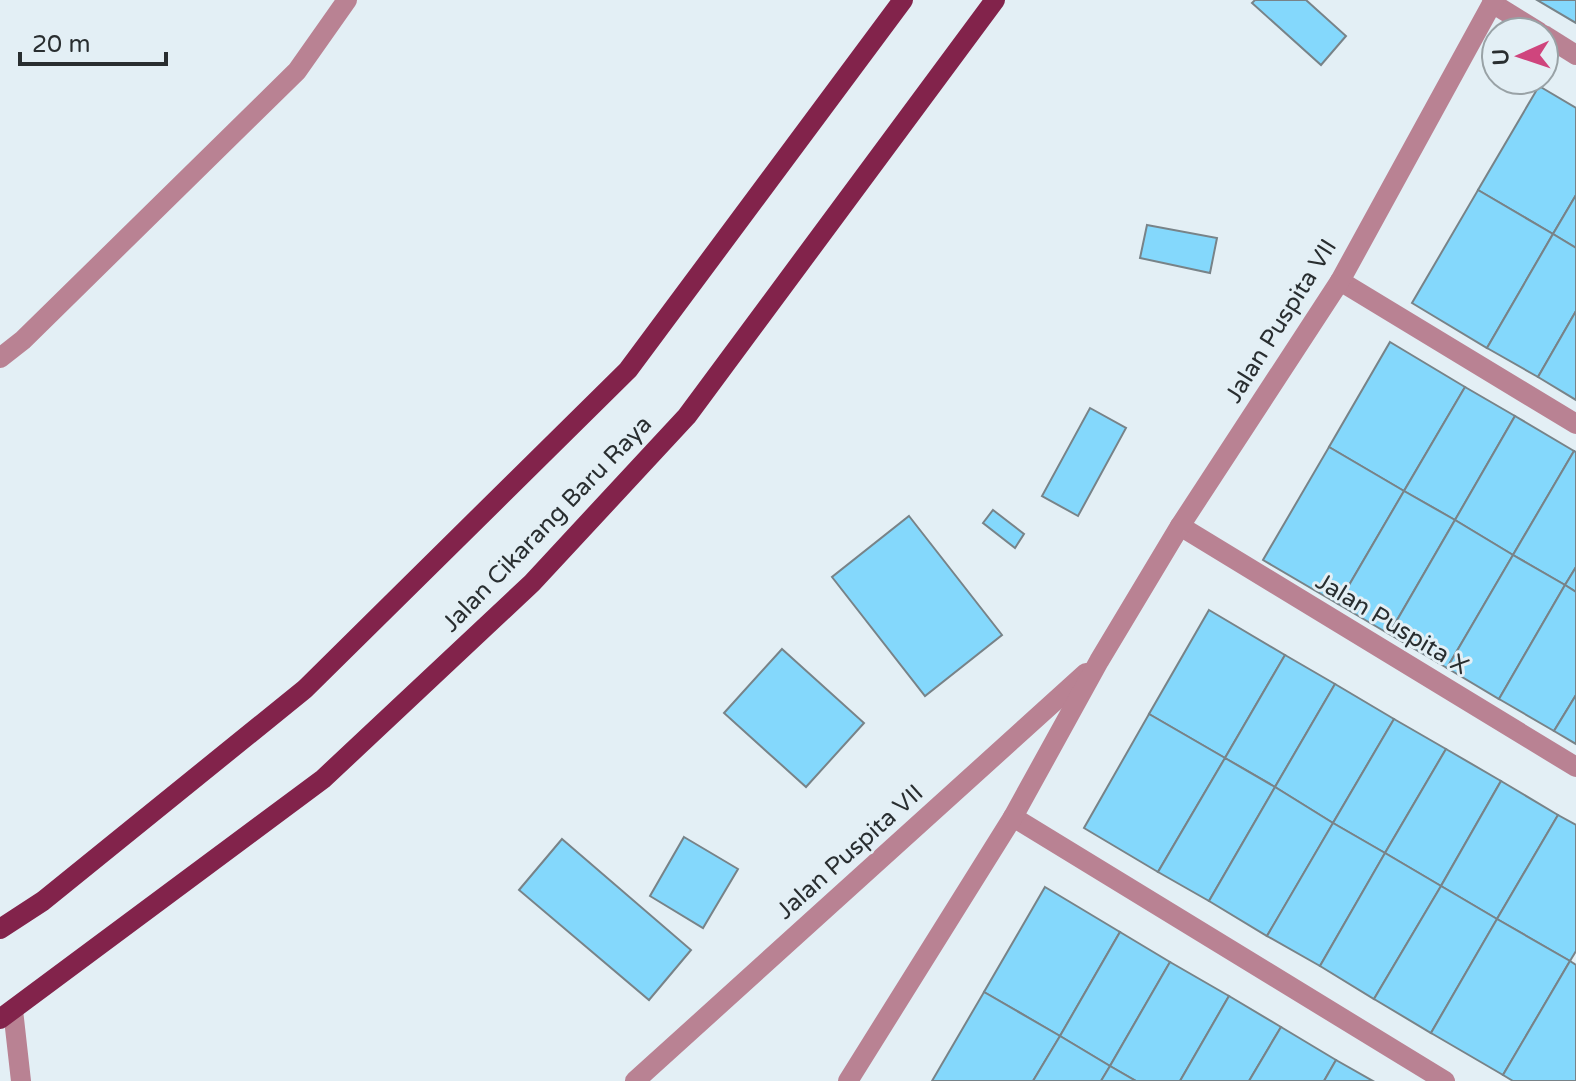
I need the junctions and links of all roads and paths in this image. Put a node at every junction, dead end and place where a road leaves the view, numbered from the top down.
1 (347, 0) edge
2 (903, 0) edge
3 (995, 0) edge
4 (1493, 2) edge
5 (1514, 16) edge
6 (1340, 281) junction
7 (0, 358) edge
8 (1576, 424) edge
9 (1180, 526) junction
10 (1099, 661) junction
11 (1576, 767) edge
12 (1013, 817) junction
13 (0, 929) edge
14 (7, 1014) edge
15 (21, 1081) edge
16 (635, 1081) edge
17 (848, 1081) edge
18 (1445, 1081) edge

1 - 7 street
2 - 13 main road, Jalan Cikarang Baru Raya
3 - 14 main road, Jalan Cikarang Baru Raya
4 - 5 street
4 - 6 street, Jalan Puspita VII
6 - 8 street
6 - 9 street, Jalan Puspita VII
9 - 10 street, Jalan Puspita VII
9 - 11 street, Jalan Puspita X
10 - 12 street, Jalan Puspita VII
10 - 16 street, Jalan Puspita VII
12 - 17 street, Jalan Puspita VII
12 - 18 street
14 - 15 street

